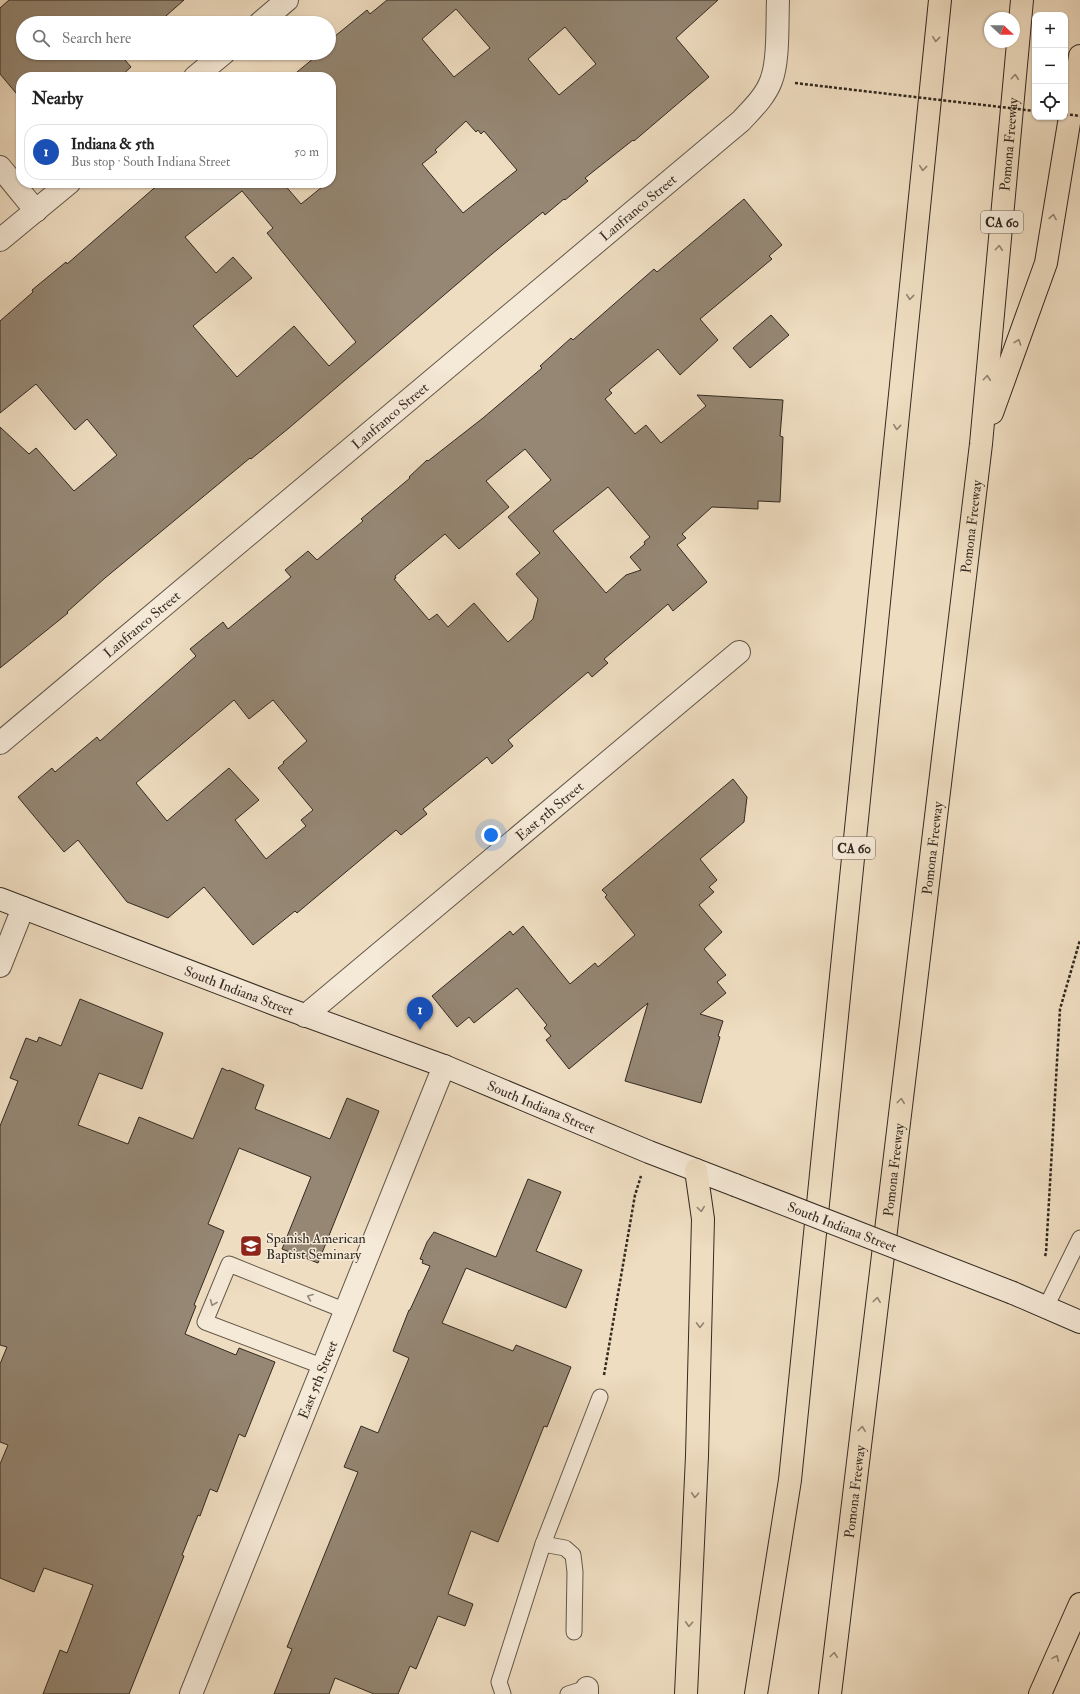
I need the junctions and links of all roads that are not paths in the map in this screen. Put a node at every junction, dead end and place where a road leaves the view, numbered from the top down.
1 (287, 0) edge
2 (778, 0) edge
3 (940, 0) edge
4 (1022, 0) edge
5 (268, 16) edge
6 (1080, 56) edge
7 (216, 60) edge
8 (201, 72) edge
9 (0, 167) edge
10 (16, 187) edge
11 (17, 188) edge
12 (63, 188) edge
13 (36, 211) junction
14 (0, 240) edge
15 (981, 444) junction
16 (740, 652) dead end
17 (0, 742) edge
18 (0, 899) edge
19 (23, 908) junction
20 (0, 966) edge
21 (305, 1016) junction
22 (444, 1066) junction
23 (696, 1170) junction
24 (1080, 1238) edge
25 (1046, 1307) junction
26 (346, 1311) junction
27 (1080, 1322) edge
28 (324, 1367) junction
29 (600, 1397) road end
30 (543, 1544) junction
31 (1080, 1604) edge
32 (574, 1632) dead end
33 (191, 1694) edge
34 (503, 1694) edge
35 (686, 1694) edge
36 (756, 1694) edge
37 (830, 1694) edge
38 (1040, 1694) edge

1 - 5 street
2 - 17 street, Lanfranco Street
3 -> 36 highway, CA 60
15 -> 4 highway, Pomona Freeway / CA 60
15 -> 6 highway
7 - 8 street
9 - 10 street
11 - 13 street
12 - 13 street
13 - 14 street
37 -> 15 highway, Pomona Freeway / CA 60
16 - 21 street, East 5th Street
18 - 19 street, South Indiana Street
19 - 20 street
19 - 21 street, South Indiana Street
21 - 22 street, South Indiana Street
22 - 23 street, South Indiana Street
22 - 26 street, East 5th Street
23 - 25 street, South Indiana Street, bridge
23 -> 35 highway
24 - 25 lane
25 - 27 street, South Indiana Street
26 - 28 street, East 5th Street
26 -> 28 lane
28 - 33 street, East 5th Street
29 - 30 lane
30 - 32 lane
30 - 34 lane
38 -> 31 highway

